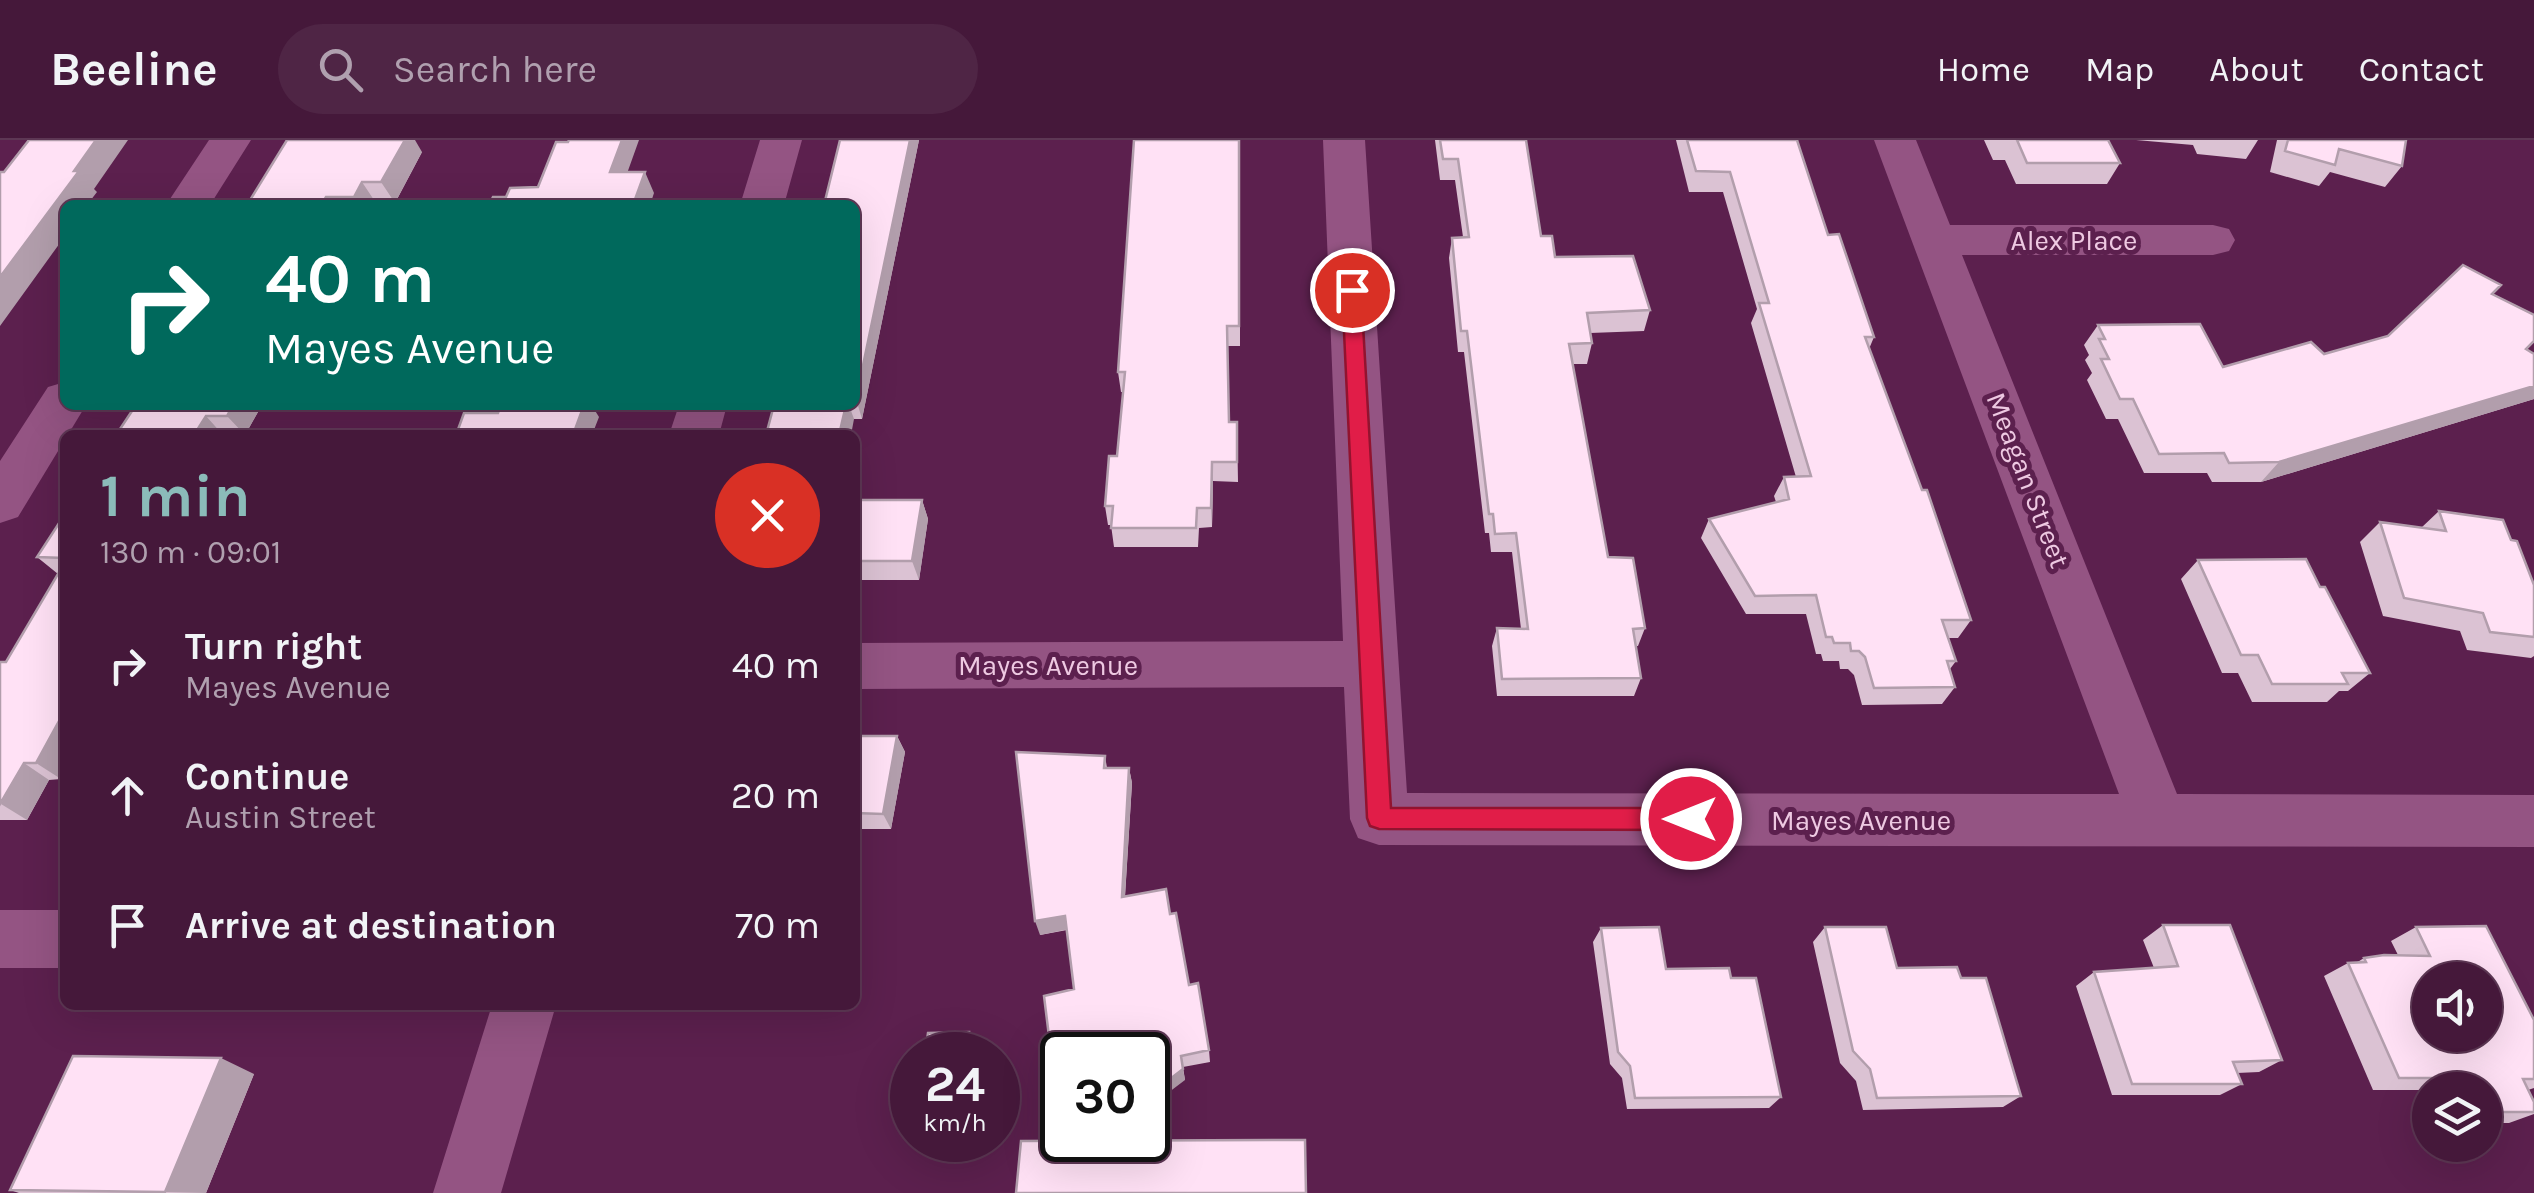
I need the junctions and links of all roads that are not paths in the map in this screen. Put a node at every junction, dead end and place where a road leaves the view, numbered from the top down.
1 (230, 140) edge
2 (781, 140) edge
3 (1344, 140) edge
4 (1894, 140) edge
5 (191, 200) edge
6 (763, 200) edge
7 (1936, 240) junction
8 (2213, 240) dead end
9 (60, 408) edge
10 (0, 503) edge
11 (1371, 664) junction
12 (860, 666) edge
13 (2158, 820) junction
14 (2534, 821) edge
15 (0, 939) edge
16 (60, 939) edge
17 (522, 1010) edge
18 (467, 1193) edge

1 - 5 street
2 - 6 street
3 - 11 street
4 - 7 street, Meagan Street
7 - 8 street, Alex Place
7 - 13 street, Meagan Street
9 - 10 street
11 - 12 street, Mayes Avenue
11 - 13 street, Mayes Avenue
13 - 14 street, Mayes Avenue
15 - 16 street
17 - 18 street

